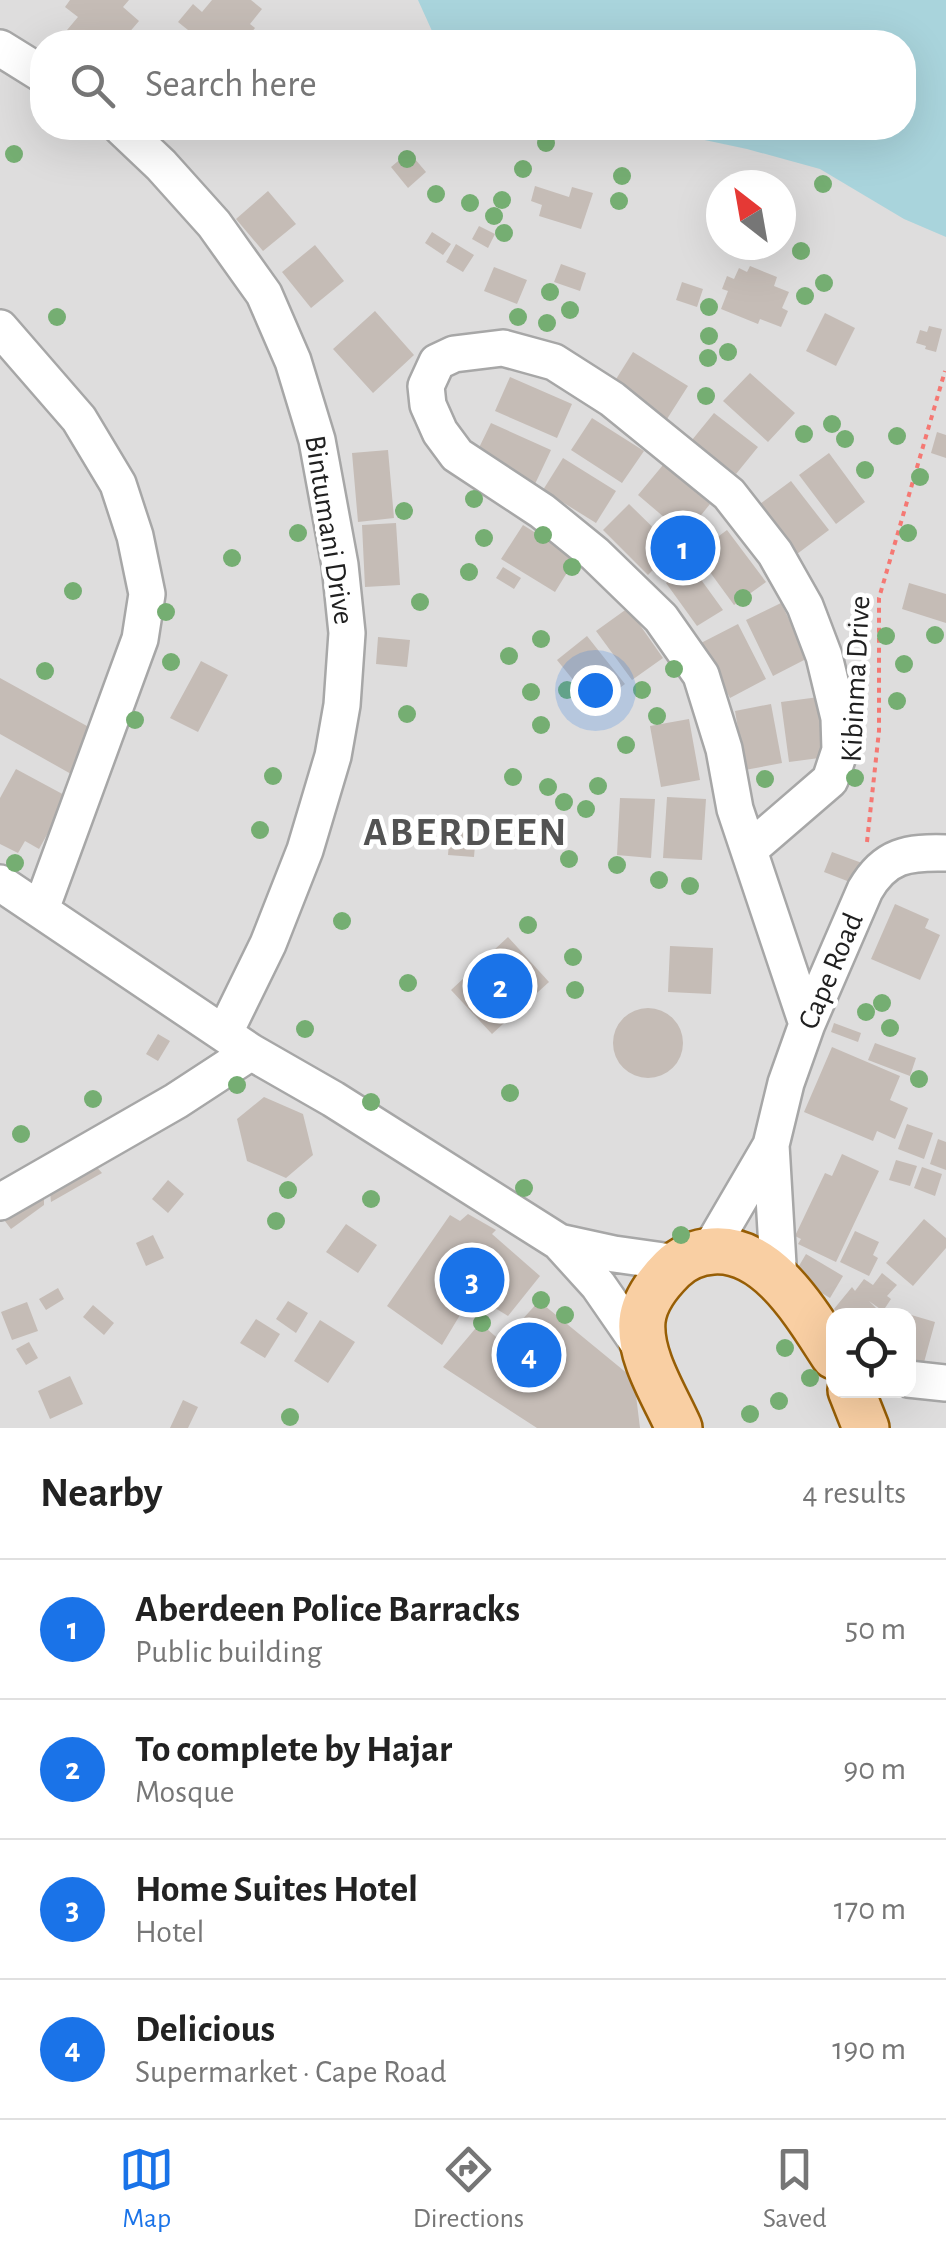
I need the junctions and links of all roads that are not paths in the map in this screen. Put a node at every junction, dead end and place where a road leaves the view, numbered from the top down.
1 (0, 48) edge
2 (30, 67) edge
3 (135, 140) edge
4 (0, 328) edge
5 (750, 849) junction
6 (946, 852) edge
7 (0, 883) edge
8 (41, 910) junction
9 (807, 1024) junction
10 (238, 1042) junction
11 (771, 1145) junction
12 (0, 1202) edge
13 (558, 1242) junction
14 (694, 1256) junction
15 (779, 1282) junction
16 (826, 1344) edge
17 (645, 1353) junction
18 (916, 1379) edge
19 (946, 1383) edge
20 (854, 1398) edge
21 (679, 1428) edge
22 (866, 1428) edge

1 - 2 street
3 - 10 street, Bintumani Drive
4 - 8 street
5 - 5 street
5 - 9 street
6 - 9 street, Cape Road
7 - 8 street
8 - 10 street
9 - 11 street, Cape Road
10 - 12 street
10 - 13 street
11 - 14 street, Cape Road
11 - 15 street, Cape Road
13 - 14 street
13 - 17 street
14 - 15 main road
14 - 17 main road
15 - 16 main road
17 - 21 main road
18 - 19 street
20 - 22 main road

